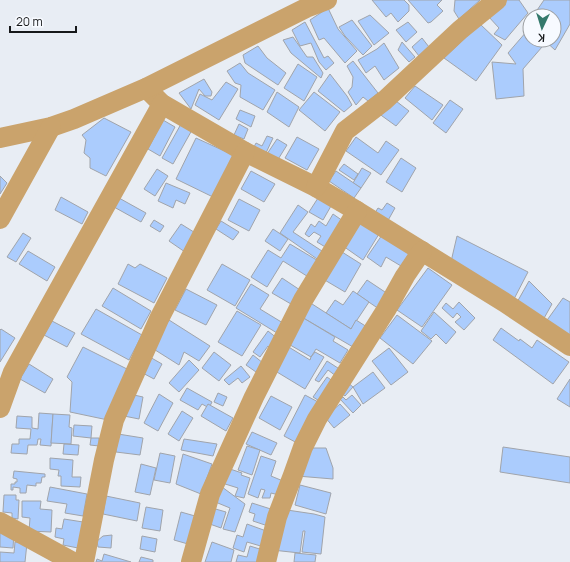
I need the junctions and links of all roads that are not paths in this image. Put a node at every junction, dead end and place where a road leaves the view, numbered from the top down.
1 (327, 0) edge
2 (497, 0) edge
3 (146, 88) junction
4 (162, 104) junction
5 (51, 127) junction
6 (0, 138) edge
7 (245, 152) junction
8 (316, 188) junction
9 (357, 210) junction
10 (0, 219) edge
11 (422, 251) junction
12 (570, 346) edge
13 (0, 408) edge
14 (0, 522) edge
15 (74, 562) edge
16 (84, 562) edge
17 (191, 562) edge
18 (266, 562) edge

1 - 3 street
2 - 8 street
3 - 4 street
3 - 5 street
4 - 7 street
4 - 13 street
5 - 6 street
5 - 10 street
7 - 8 street
7 - 16 street
8 - 9 street
9 - 11 street
9 - 17 street
11 - 12 street
11 - 18 street
14 - 15 street

